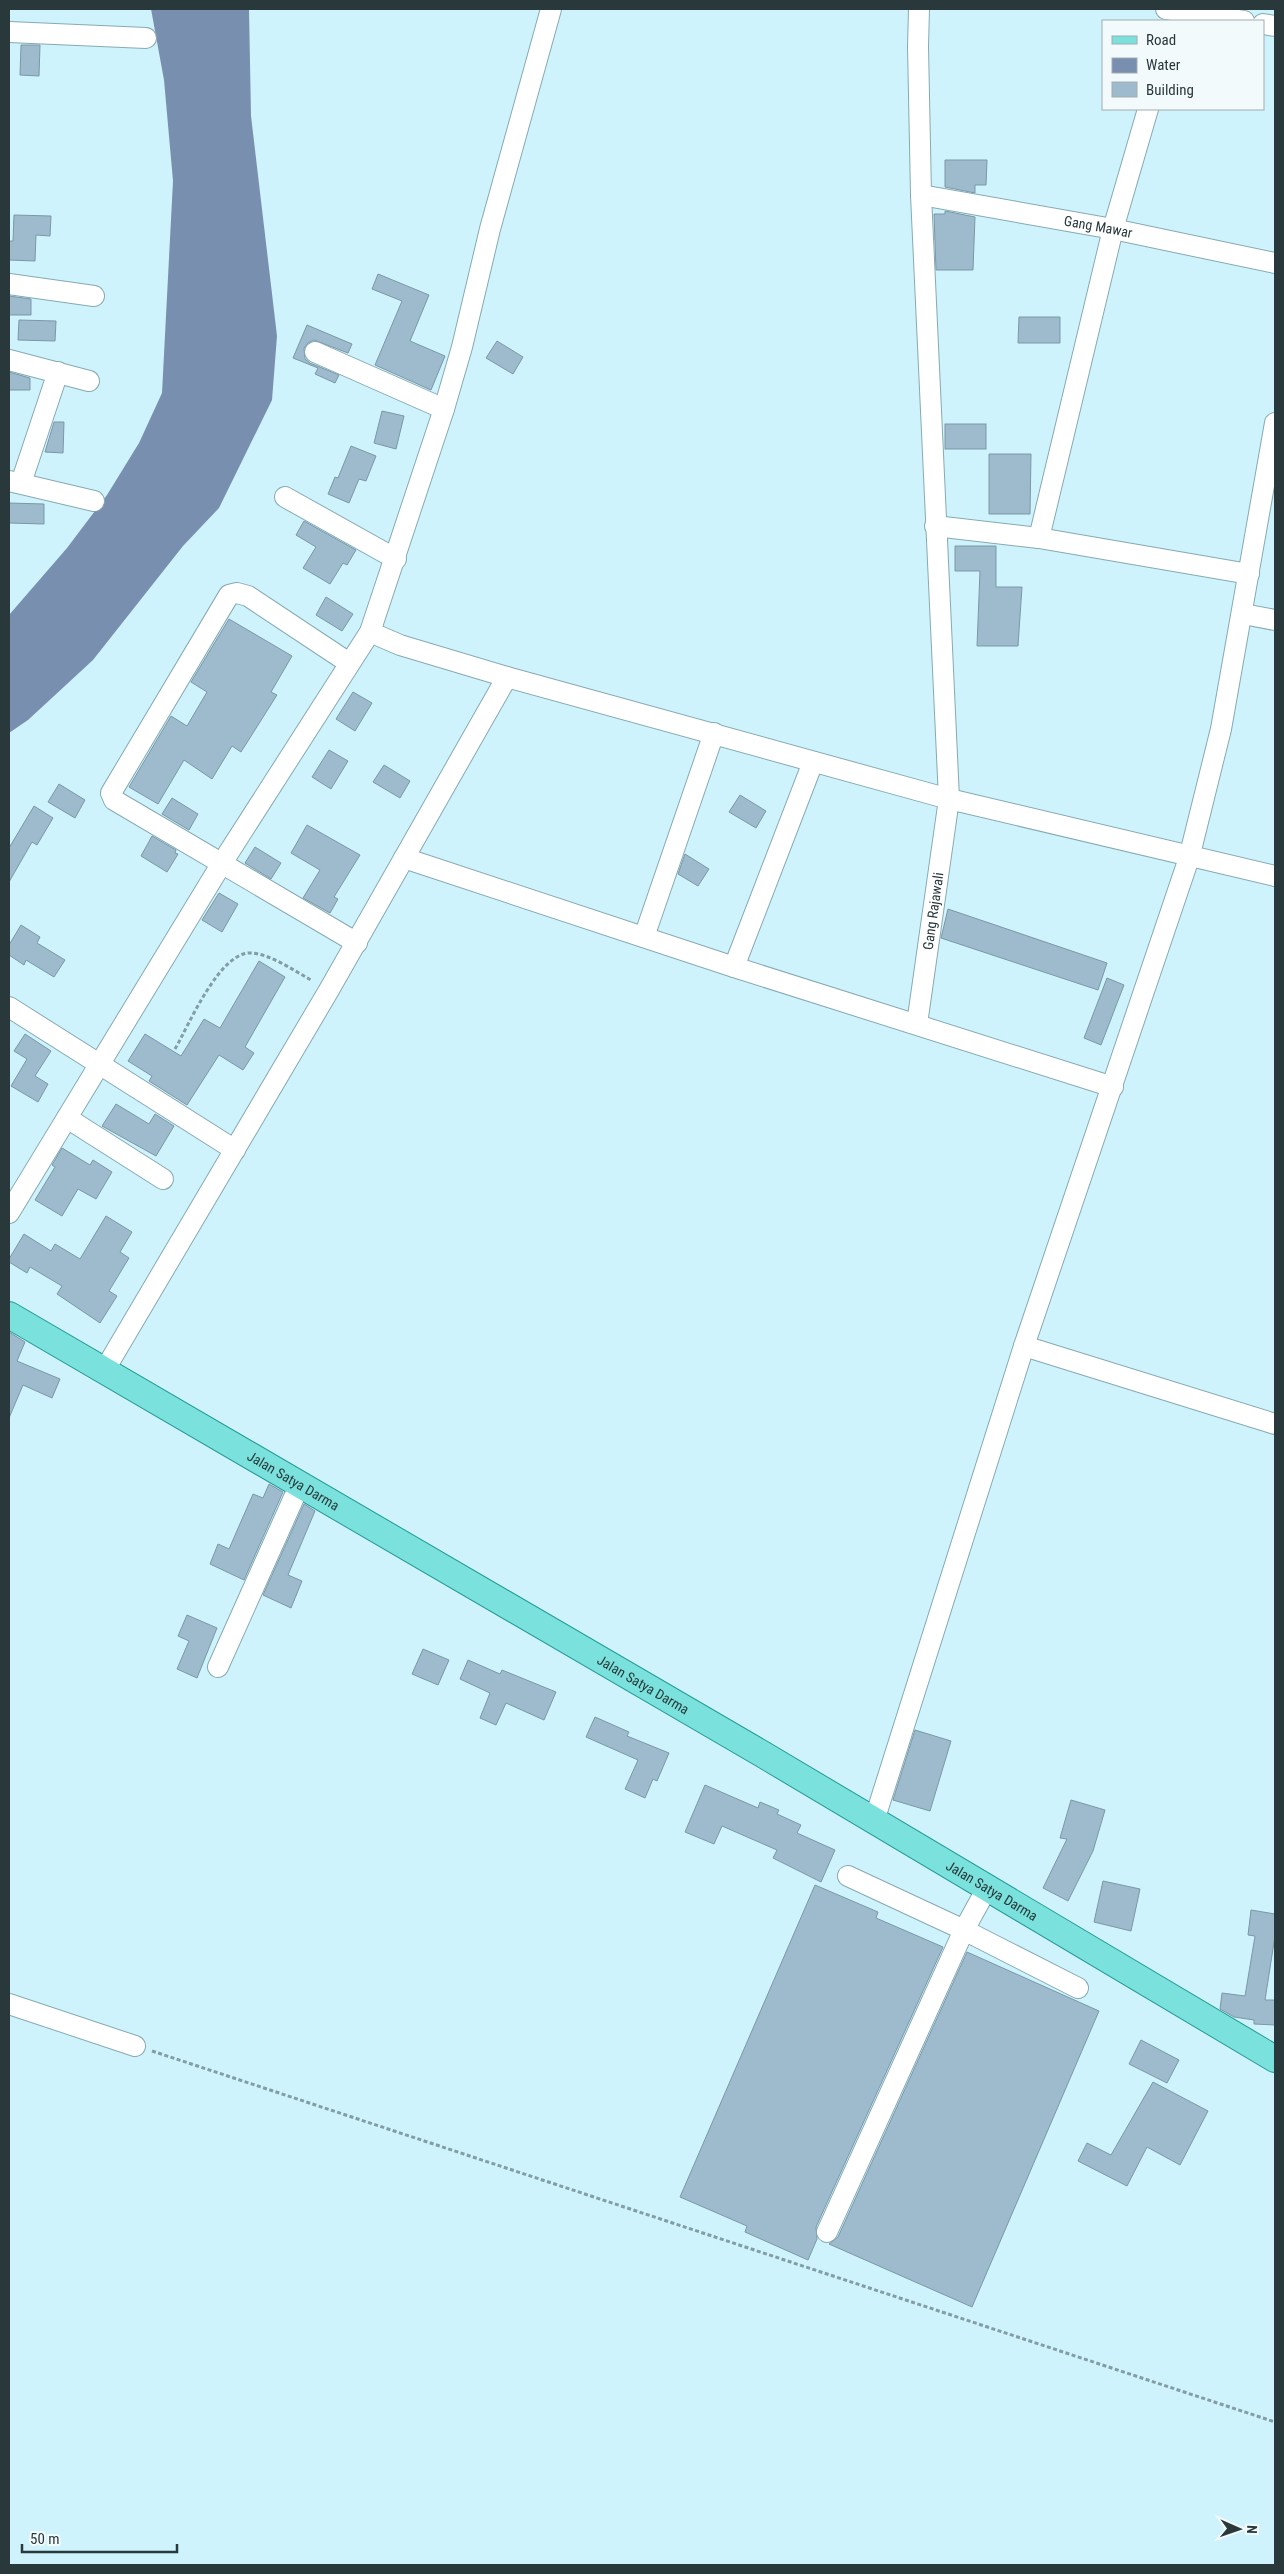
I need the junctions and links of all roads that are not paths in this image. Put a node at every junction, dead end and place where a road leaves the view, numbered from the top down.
1 (551, 9) edge
2 (919, 9) edge
3 (1172, 13) edge
4 (1235, 20) edge
5 (9, 32) edge
6 (146, 38) dead end
7 (1148, 110) edge
8 (921, 195) junction
9 (1113, 229) junction
10 (1275, 264) edge
11 (9, 284) edge
12 (94, 296) dead end
13 (315, 352) dead end
14 (9, 360) edge
15 (58, 372) junction
16 (89, 380) dead end
17 (444, 409) junction
18 (1275, 423) edge
19 (1271, 471) edge
20 (15, 482) edge
21 (285, 498) dead end
22 (94, 501) dead end
23 (935, 526) junction
24 (1039, 538) junction
25 (396, 559) junction
26 (1249, 574) junction
27 (1243, 614) junction
28 (1275, 620) edge
29 (370, 632) junction
30 (349, 663) junction
31 (507, 677) junction
32 (714, 733) junction
33 (813, 762) junction
34 (949, 800) junction
35 (404, 858) junction
36 (1189, 858) junction
37 (222, 863) junction
38 (1275, 876) edge
39 (644, 937) junction
40 (357, 943) junction
41 (734, 967) junction
42 (9, 1007) edge
43 (916, 1024) junction
44 (100, 1063) junction
45 (1113, 1087) junction
46 (67, 1118) junction
47 (235, 1150) junction
48 (163, 1179) dead end
49 (10, 1209) edge
50 (9, 1315) edge
51 (1024, 1346) junction
52 (104, 1371) junction
53 (1275, 1424) edge
54 (300, 1484) junction
55 (218, 1667) dead end
56 (874, 1821) junction
57 (848, 1876) dead end
58 (987, 1888) junction
59 (964, 1930) junction
60 (1078, 1988) dead end
61 (9, 2004) edge
62 (135, 2046) road end
63 (1275, 2059) edge
64 (827, 2232) dead end

1 - 17 street
2 - 8 street, Gang Rajawali
3 - 4 street
5 - 6 street
7 - 9 street
8 - 9 street, Gang Mawar
8 - 23 street, Gang Rajawali
9 - 10 street, Gang Mawar
9 - 24 street
11 - 12 street
13 - 17 street
14 - 15 street
15 - 16 street
15 - 20 street
17 - 25 street
18 - 19 street
19 - 26 street
20 - 22 street
21 - 25 street
23 - 24 street
23 - 34 street, Gang Rajawali
24 - 26 street
25 - 29 street
26 - 27 street
27 - 28 street
27 - 36 street
29 - 30 street
29 - 31 street
30 - 37 street
30 - 37 street
31 - 32 street
31 - 35 street
32 - 33 street
32 - 39 street
33 - 34 street
33 - 41 street
34 - 36 street
34 - 43 street, Gang Rajawali
35 - 39 street
35 - 40 street
36 - 38 street
36 - 45 street
37 - 40 street
37 - 44 street
39 - 41 street
40 - 47 street
41 - 43 street
42 - 44 street
43 - 45 street
44 - 46 street
44 - 47 street
45 - 51 street
46 - 48 street
46 - 49 street
47 - 52 street
50 - 52 main road, Jalan Satya Darma
51 - 53 street
51 - 56 street
52 - 54 main road, Jalan Satya Darma
54 - 55 street
54 - 56 main road, Jalan Satya Darma
56 - 58 main road, Jalan Satya Darma
57 - 59 street
58 - 59 street
58 - 63 main road, Jalan Satya Darma
59 - 60 street
59 - 64 street
61 - 62 street

